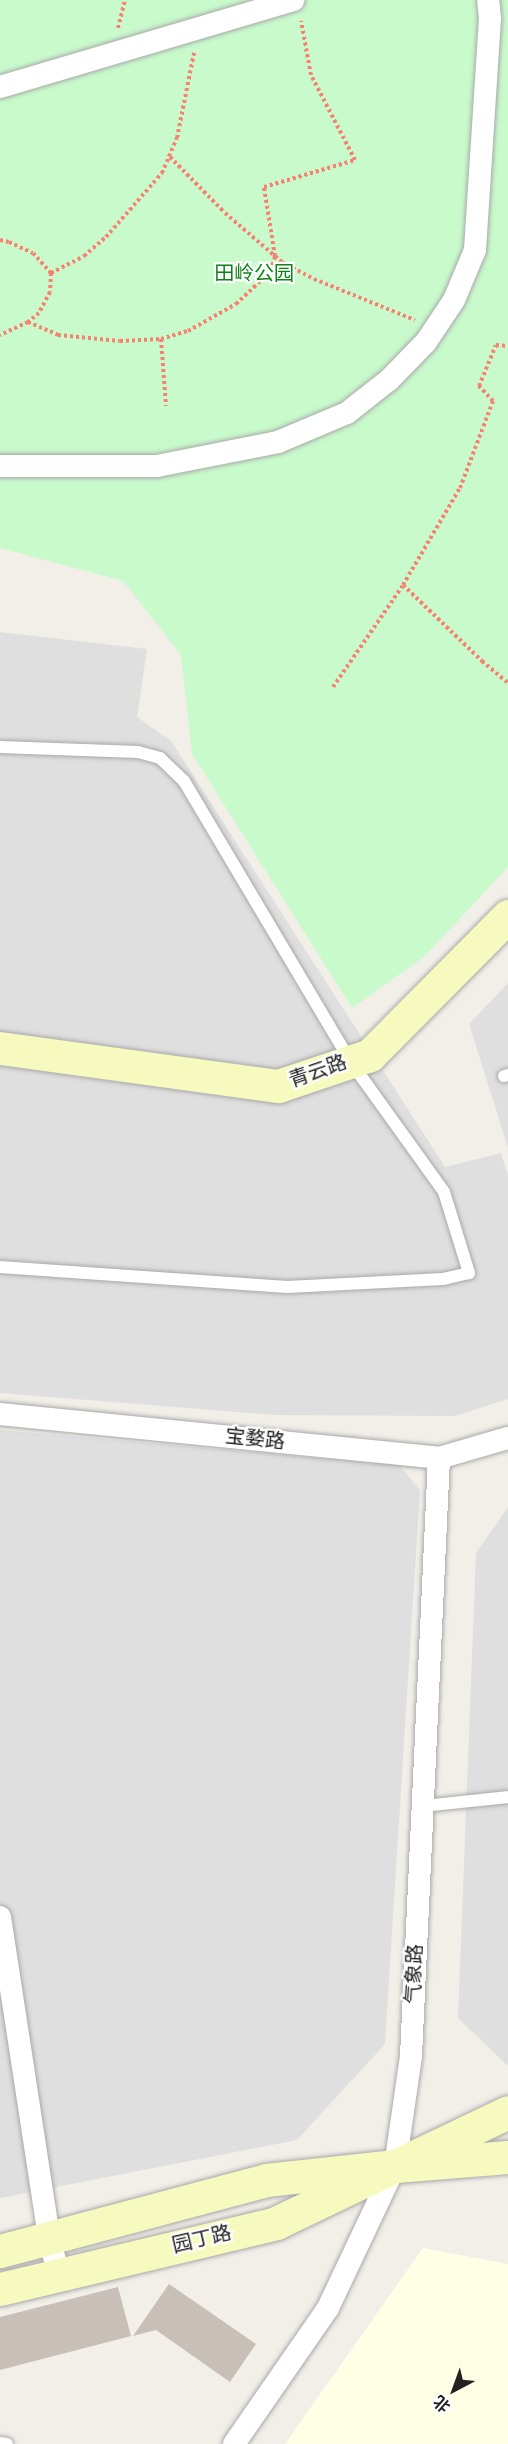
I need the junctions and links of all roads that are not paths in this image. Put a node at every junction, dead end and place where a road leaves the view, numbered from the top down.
1 (488, 0) edge
2 (296, 5) edge
3 (0, 87) edge
4 (0, 466) edge
5 (0, 747) edge
6 (508, 916) edge
7 (0, 1048) edge
8 (350, 1061) junction
9 (0, 1267) edge
10 (0, 1414) edge
11 (508, 1438) edge
12 (439, 1458) junction
13 (508, 1797) edge
14 (423, 1806) junction
15 (0, 1917) edge
16 (508, 2112) edge
17 (508, 2157) edge
18 (395, 2166) junction
19 (49, 2240) junction
20 (0, 2250) edge
21 (59, 2274) junction
22 (0, 2289) edge
23 (0, 2444) edge
24 (8, 2444) edge
25 (234, 2444) edge

1 - 4 street
2 - 3 street
5 - 8 lane
6 - 8 main road, 青云路
7 - 8 main road, 青云路
8 - 9 lane
10 - 12 street, 宝婺路
11 - 12 street, 宝婺路
12 - 14 street, 气象路
13 - 14 lane
14 - 18 street, 气象路
15 - 19 street
16 - 18 main road, 园丁路
17 - 18 main road, 园丁路
18 - 19 main road, 园丁路
18 - 21 main road, 园丁路
18 - 25 street, 气象路
19 - 20 main road, 园丁路
19 - 21 street
21 - 22 main road, 园丁路
23 - 24 lane

